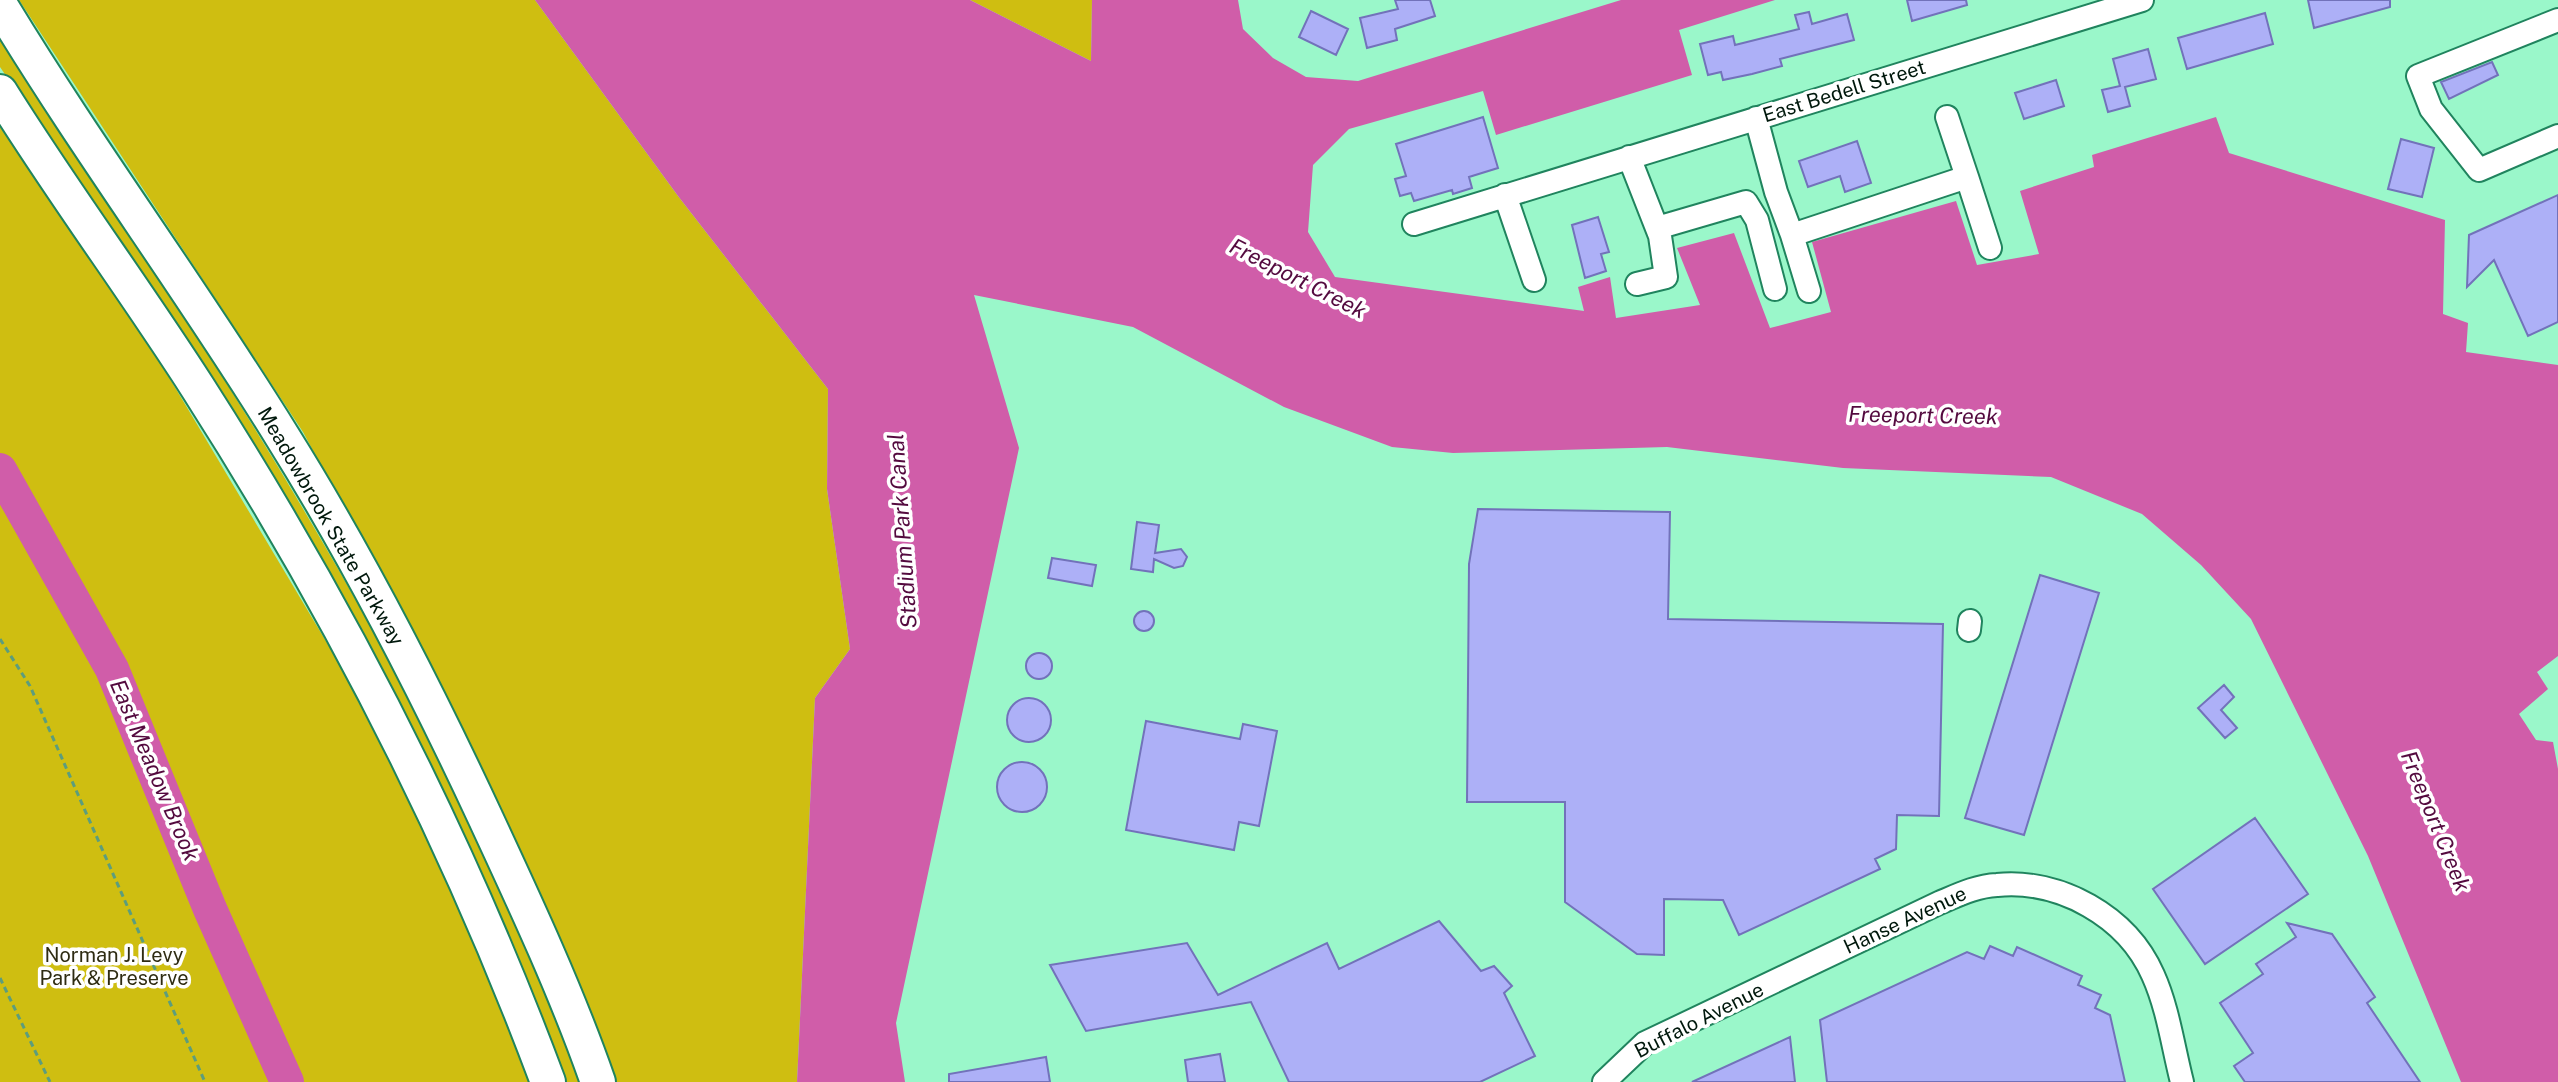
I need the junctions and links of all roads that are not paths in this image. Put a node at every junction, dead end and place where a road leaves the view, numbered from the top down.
1 (2142, 0) edge
2 (0, 5) edge
3 (2558, 20) edge
4 (0, 92) edge
5 (1947, 117) dead end
6 (1756, 118) junction
7 (2558, 136) edge
8 (1629, 157) junction
9 (1967, 177) junction
10 (1505, 195) junction
11 (1414, 224) dead end
12 (1657, 228) junction
13 (1792, 235) junction
14 (1990, 248) dead end
15 (1534, 280) dead end
16 (1637, 284) dead end
17 (1775, 289) dead end
18 (1809, 291) dead end
19 (1802, 969) joint
20 (548, 1082) edge
21 (598, 1082) edge
22 (1604, 1082) edge
23 (2182, 1082) edge

1 - 6 street, East Bedell Street
2 - 21 highway, Meadowbrook State Parkway
3 - 7 street
4 - 20 highway
5 - 9 street
6 - 8 street, East Bedell Street
6 - 13 street
8 - 10 street, East Bedell Street
8 - 12 street
9 - 13 street
9 - 14 street
10 - 11 street, East Bedell Street
10 - 15 street
12 - 16 street
12 - 17 street
13 - 18 street
19 - 22 street, Buffalo Avenue
19 - 23 street, Hanse Avenue

